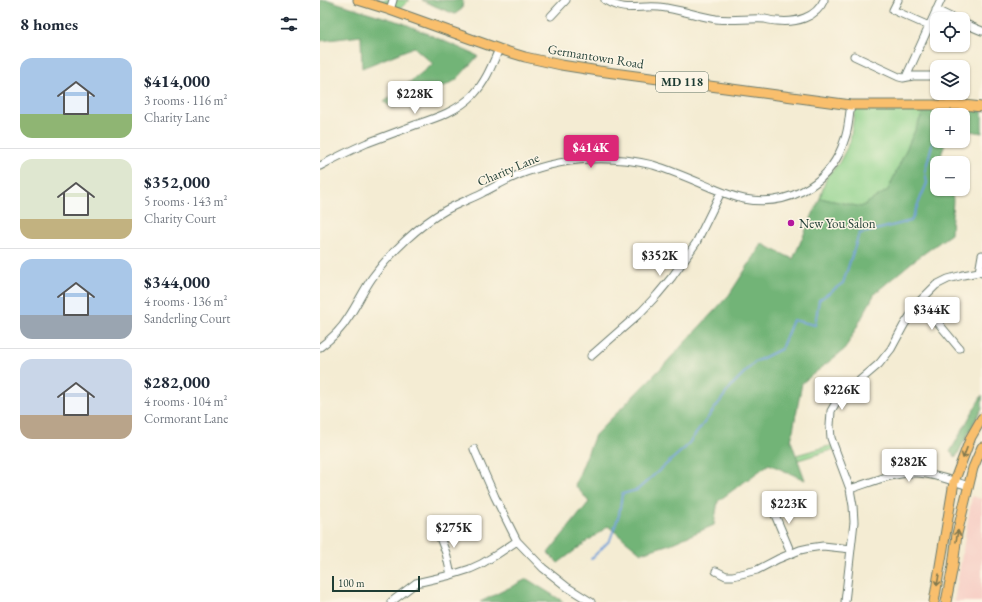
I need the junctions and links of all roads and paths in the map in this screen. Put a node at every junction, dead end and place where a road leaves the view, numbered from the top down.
1 (358, 0) edge
2 (393, 0) edge
3 (566, 0) edge
4 (605, 0) edge
5 (824, 0) edge
6 (898, 0) edge
7 (941, 0) edge
8 (390, 10) junction
9 (936, 10) junction
10 (940, 12) edge
11 (551, 16) dead end
12 (929, 26) junction
13 (970, 26) edge
14 (982, 31) edge
15 (499, 49) junction
16 (854, 56) dead end
17 (906, 76) junction
18 (930, 76) edge
19 (851, 105) junction
20 (982, 107) edge
21 (320, 166) edge
22 (721, 192) junction
23 (982, 255) edge
24 (981, 273) edge
25 (920, 300) junction
26 (320, 347) edge
27 (959, 348) dead end
28 (591, 356) dead end
29 (982, 418) edge
30 (982, 447) edge
31 (474, 449) dead end
32 (954, 482) junction
33 (969, 486) junction
34 (850, 489) junction
35 (770, 503) dead end
36 (437, 530) dead end
37 (517, 540) junction
38 (851, 549) junction
39 (791, 553) junction
40 (716, 571) dead end
41 (451, 575) junction
42 (391, 602) edge
43 (591, 602) edge
44 (845, 602) edge
45 (934, 602) edge
46 (946, 602) edge

1 - 8 main road, Germantown Road / MD 118
2 - 8 street
3 - 11 street
4 - 5 street
6 - 12 street
7 - 9 street
8 - 15 main road, Germantown Road / MD 118
9 - 10 street
9 - 12 street
12 - 17 street
13 - 14 street
15 - 19 main road, Germantown Road / MD 118
15 - 21 street
16 - 17 street
17 - 18 street
19 - 20 main road, Germantown Road / MD 118
19 - 22 street, Charity Lane
22 - 26 street, Charity Lane
22 - 28 street
23 - 24 street
24 - 25 street
25 - 27 street
25 - 34 street
29 -> 32 main road
30 - 33 main road
31 - 37 street
32 - 33 street
32 - 34 street
32 -> 45 main road
46 -> 33 main road
34 - 38 street
35 - 39 street
36 - 41 street
37 - 41 street
37 - 43 street
38 - 39 street
38 - 44 street
39 - 40 street
41 - 42 street

